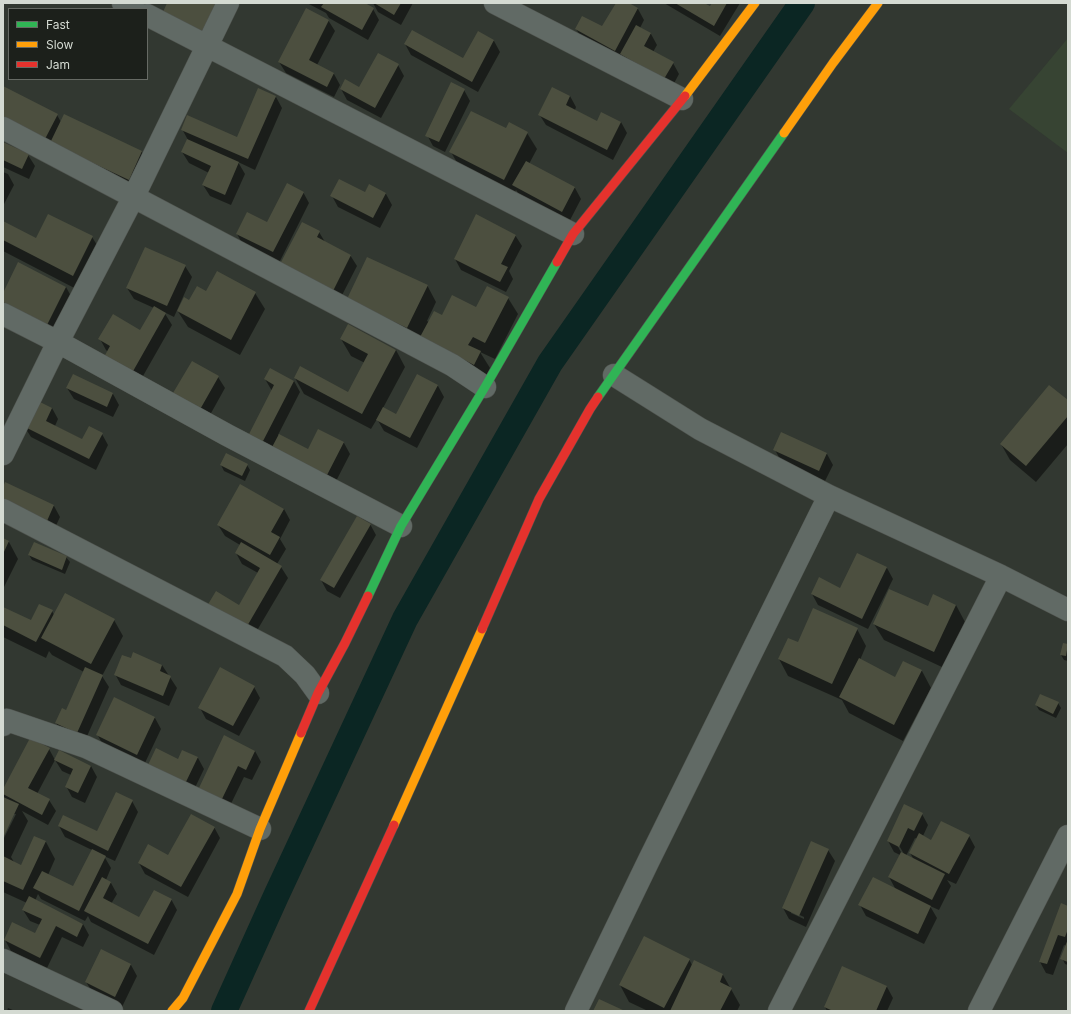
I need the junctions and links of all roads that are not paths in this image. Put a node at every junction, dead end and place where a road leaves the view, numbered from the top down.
1 (123, 3) edge
2 (228, 3) edge
3 (495, 3) edge
4 (755, 3) edge
5 (878, 3) edge
6 (132, 8) edge
7 (148, 16) edge
8 (207, 46) junction
9 (682, 99) junction
10 (3, 128) edge
11 (134, 196) junction
12 (573, 234) junction
13 (3, 314) edge
14 (58, 342) junction
15 (614, 375) junction
16 (485, 387) junction
17 (3, 454) edge
18 (829, 496) junction
19 (3, 510) edge
20 (401, 526) junction
21 (1001, 576) junction
22 (1068, 610) edge
23 (318, 693) junction
24 (3, 726) edge
25 (260, 830) junction
26 (1068, 836) edge
27 (3, 960) edge
28 (112, 1011) edge
29 (172, 1011) edge
30 (309, 1011) edge
31 (576, 1011) edge
32 (780, 1011) edge
33 (978, 1011) edge

1 - 6 street
2 - 8 street
3 - 9 street
4 - 9 street
5 - 15 street
7 - 8 street
8 - 11 street
8 - 12 street
9 - 12 street
10 - 11 street
11 - 14 street
11 - 16 street
12 - 16 street
13 - 14 street
14 - 17 street
14 - 20 street
15 - 18 street
15 - 30 street
16 - 20 street
18 - 21 street
18 - 31 street
19 - 23 street
20 - 23 street
21 - 22 street
21 - 32 street
23 - 25 street
24 - 25 street
25 - 29 street
26 - 33 street
27 - 28 street

